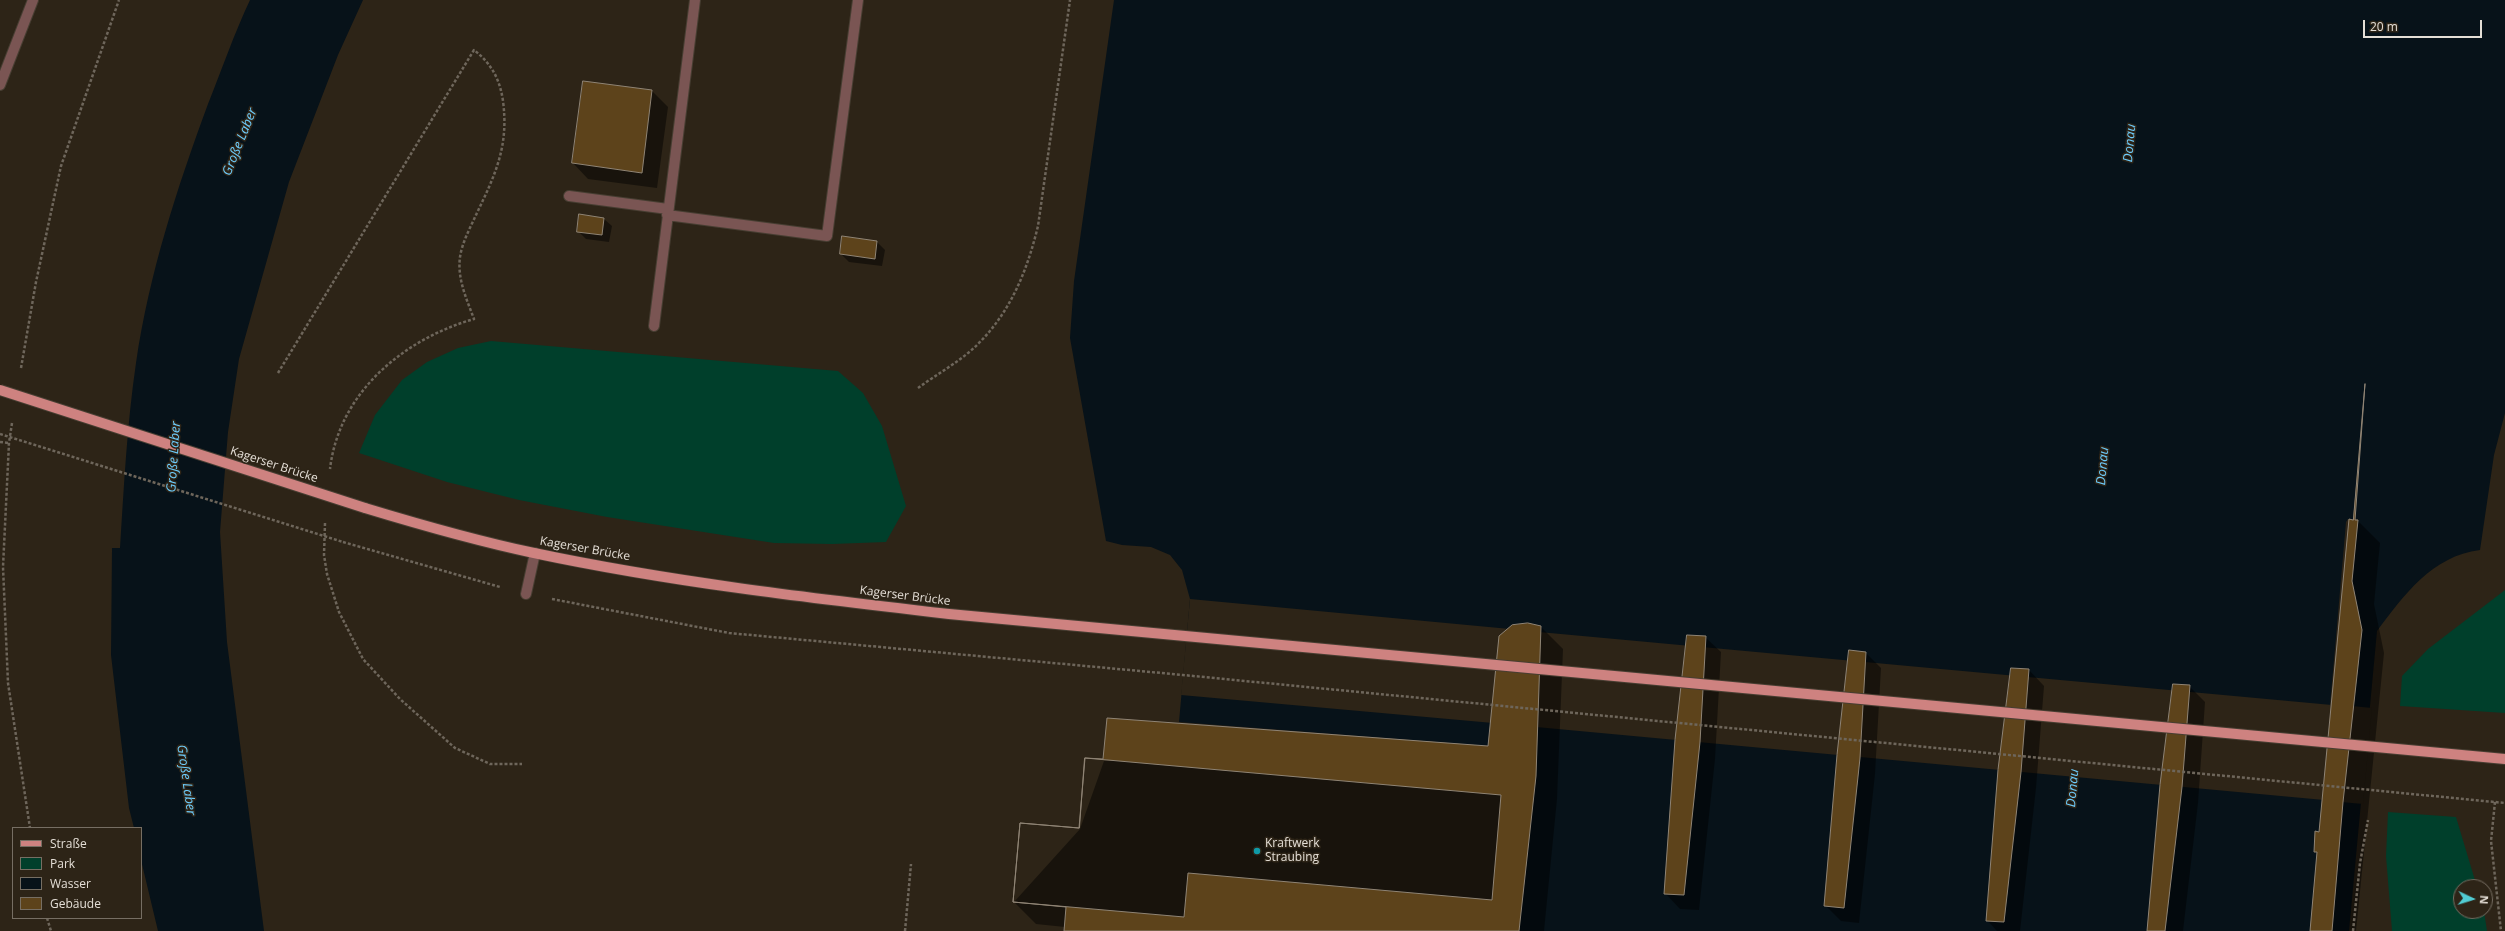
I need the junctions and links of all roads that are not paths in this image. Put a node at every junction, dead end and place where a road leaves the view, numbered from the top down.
1 (32, 0) edge
2 (695, 0) edge
3 (858, 0) edge
4 (0, 85) edge
5 (569, 196) dead end
6 (668, 212) junction
7 (654, 326) dead end
8 (0, 390) edge
9 (535, 553) junction
10 (526, 594) road end
11 (2505, 759) edge

1 - 4 street
2 - 6 street
3 - 6 street
5 - 6 street
6 - 7 street
8 - 9 main road, Kagerser Brücke, bridge
9 - 10 street
9 - 11 main road, Kagerser Brücke

